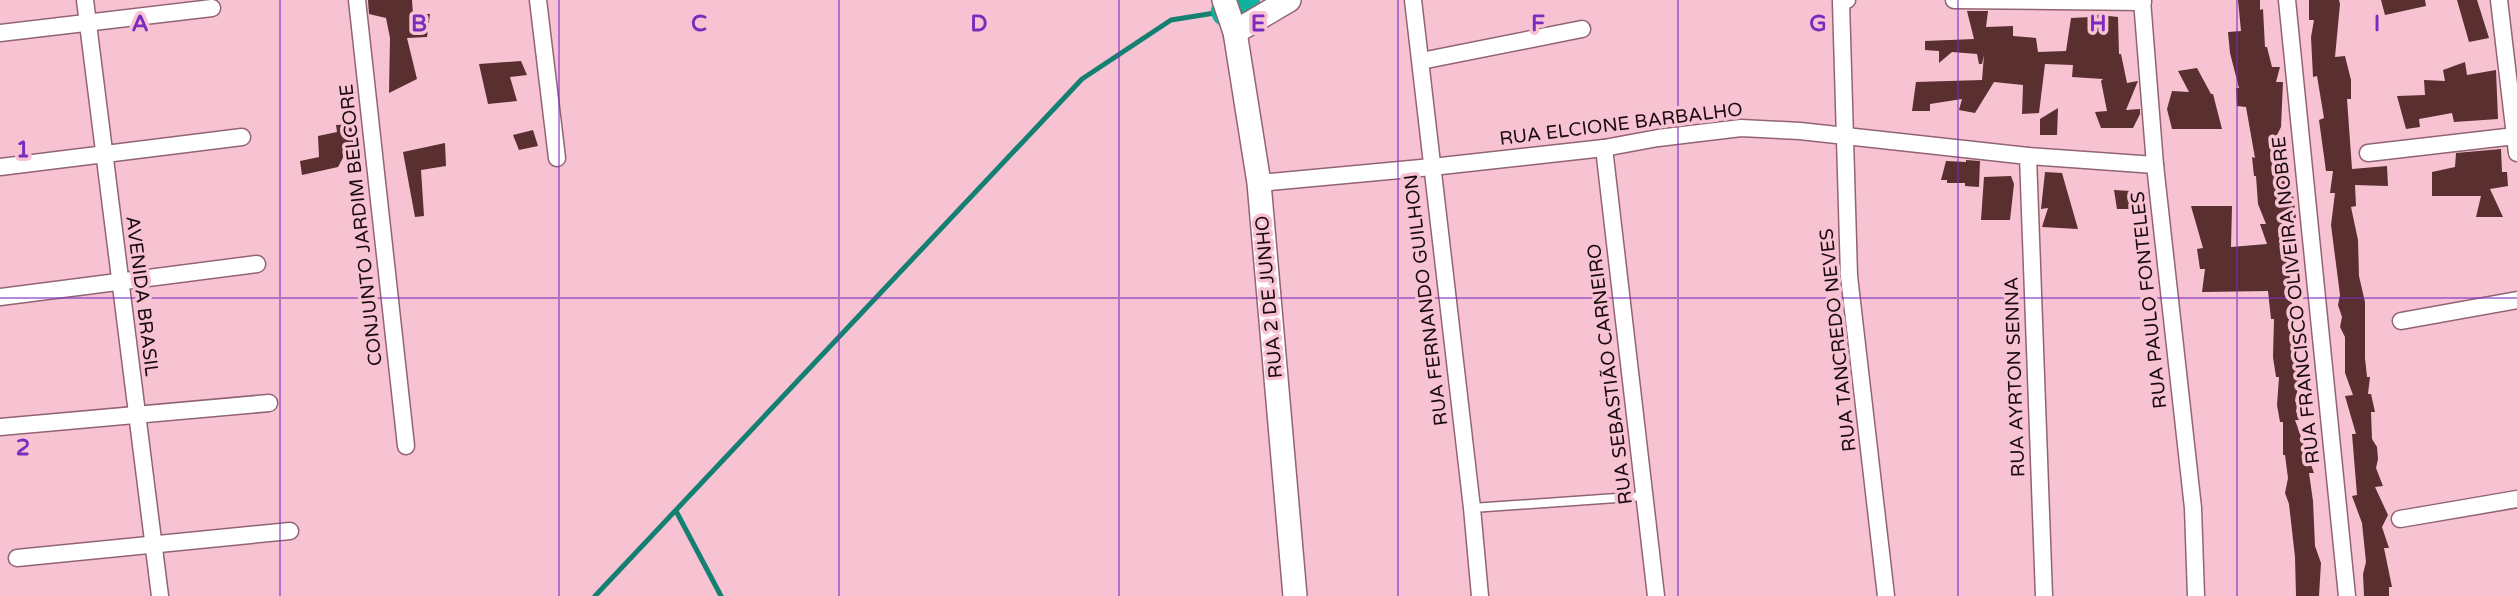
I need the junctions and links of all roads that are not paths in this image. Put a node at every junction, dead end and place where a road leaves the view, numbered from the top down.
1 (85, 0) edge
2 (357, 0) edge
3 (538, 0) edge
4 (1224, 0) edge
5 (1289, 0) edge
6 (1413, 0) edge
7 (1847, 0) edge
8 (1954, 0) edge
9 (2287, 0) edge
10 (2499, 0) edge
11 (2142, 1) edge
12 (212, 8) dead end
13 (88, 24) junction
14 (1582, 29) dead end
15 (1235, 32) junction
16 (0, 33) edge
17 (1420, 61) junction
18 (1844, 136) junction
19 (2515, 136) junction
20 (242, 137) dead end
21 (1604, 148) junction
22 (2368, 153) dead end
23 (2517, 153) edge
24 (103, 154) junction
25 (2028, 156) junction
26 (557, 158) dead end
27 (2155, 165) junction
28 (0, 167) edge
29 (1432, 167) junction
30 (1259, 183) junction
31 (257, 264) dead end
32 (119, 282) junction
33 (0, 297) edge
34 (2517, 300) edge
35 (2401, 321) dead end
36 (270, 403) dead end
37 (136, 415) junction
38 (0, 427) edge
39 (406, 446) dead end
40 (1645, 496) junction
41 (2517, 499) edge
42 (1472, 508) junction
43 (2400, 519) dead end
44 (290, 531) dead end
45 (152, 546) junction
46 (17, 558) dead end
47 (160, 596) edge
48 (1295, 596) edge
49 (1480, 596) edge
50 (1656, 596) edge
51 (1886, 596) edge
52 (2044, 596) edge
53 (2196, 596) edge
54 (2347, 596) edge

1 - 13 street, AVENIDA BRASIL
2 - 39 street, CONJUNTO JARDIM BELCORE
3 - 26 street
4 - 15 street, RUA 2 DE JUNHO
5 - 15 street
6 - 17 street, RUA FERNANDO GUILHON
7 - 18 street, RUA TANCREDO NEVES
8 - 11 street
9 - 54 street, RUA FRANCISCO OLIVEIRA NOBRE
10 - 19 street
11 - 27 street, RUA PAULO FONTELES
12 - 13 street
13 - 16 street
13 - 24 street, AVENIDA BRASIL
14 - 17 street
15 - 30 street, RUA 2 DE JUNHO
17 - 29 street, RUA FERNANDO GUILHON
18 - 21 street, RUA ELCIONE BARBALHO
18 - 25 street, RUA ELCIONE BARBALHO
18 - 51 street, RUA TANCREDO NEVES
19 - 22 street
19 - 23 street
20 - 24 street
21 - 29 street, RUA ELCIONE BARBALHO
21 - 40 street, RUA SEBASTIÃO CARNEIRO
24 - 28 street
24 - 32 street, AVENIDA BRASIL
25 - 27 street, RUA ELCIONE BARBALHO
25 - 52 street, RUA AYRTON SENNA
27 - 53 street, RUA PAULO FONTELES
29 - 30 street, RUA ELCIONE BARBALHO
29 - 42 street, RUA FERNANDO GUILHON
30 - 48 street, RUA 2 DE JUNHO
31 - 32 street
32 - 33 street
32 - 37 street, AVENIDA BRASIL
34 - 35 street
36 - 37 street
37 - 38 street
37 - 45 street, AVENIDA BRASIL
40 - 42 lane
40 - 50 street, RUA SEBASTIÃO CARNEIRO
41 - 43 street
42 - 49 street, RUA FERNANDO GUILHON
44 - 45 street
45 - 46 street
45 - 47 street, AVENIDA BRASIL

